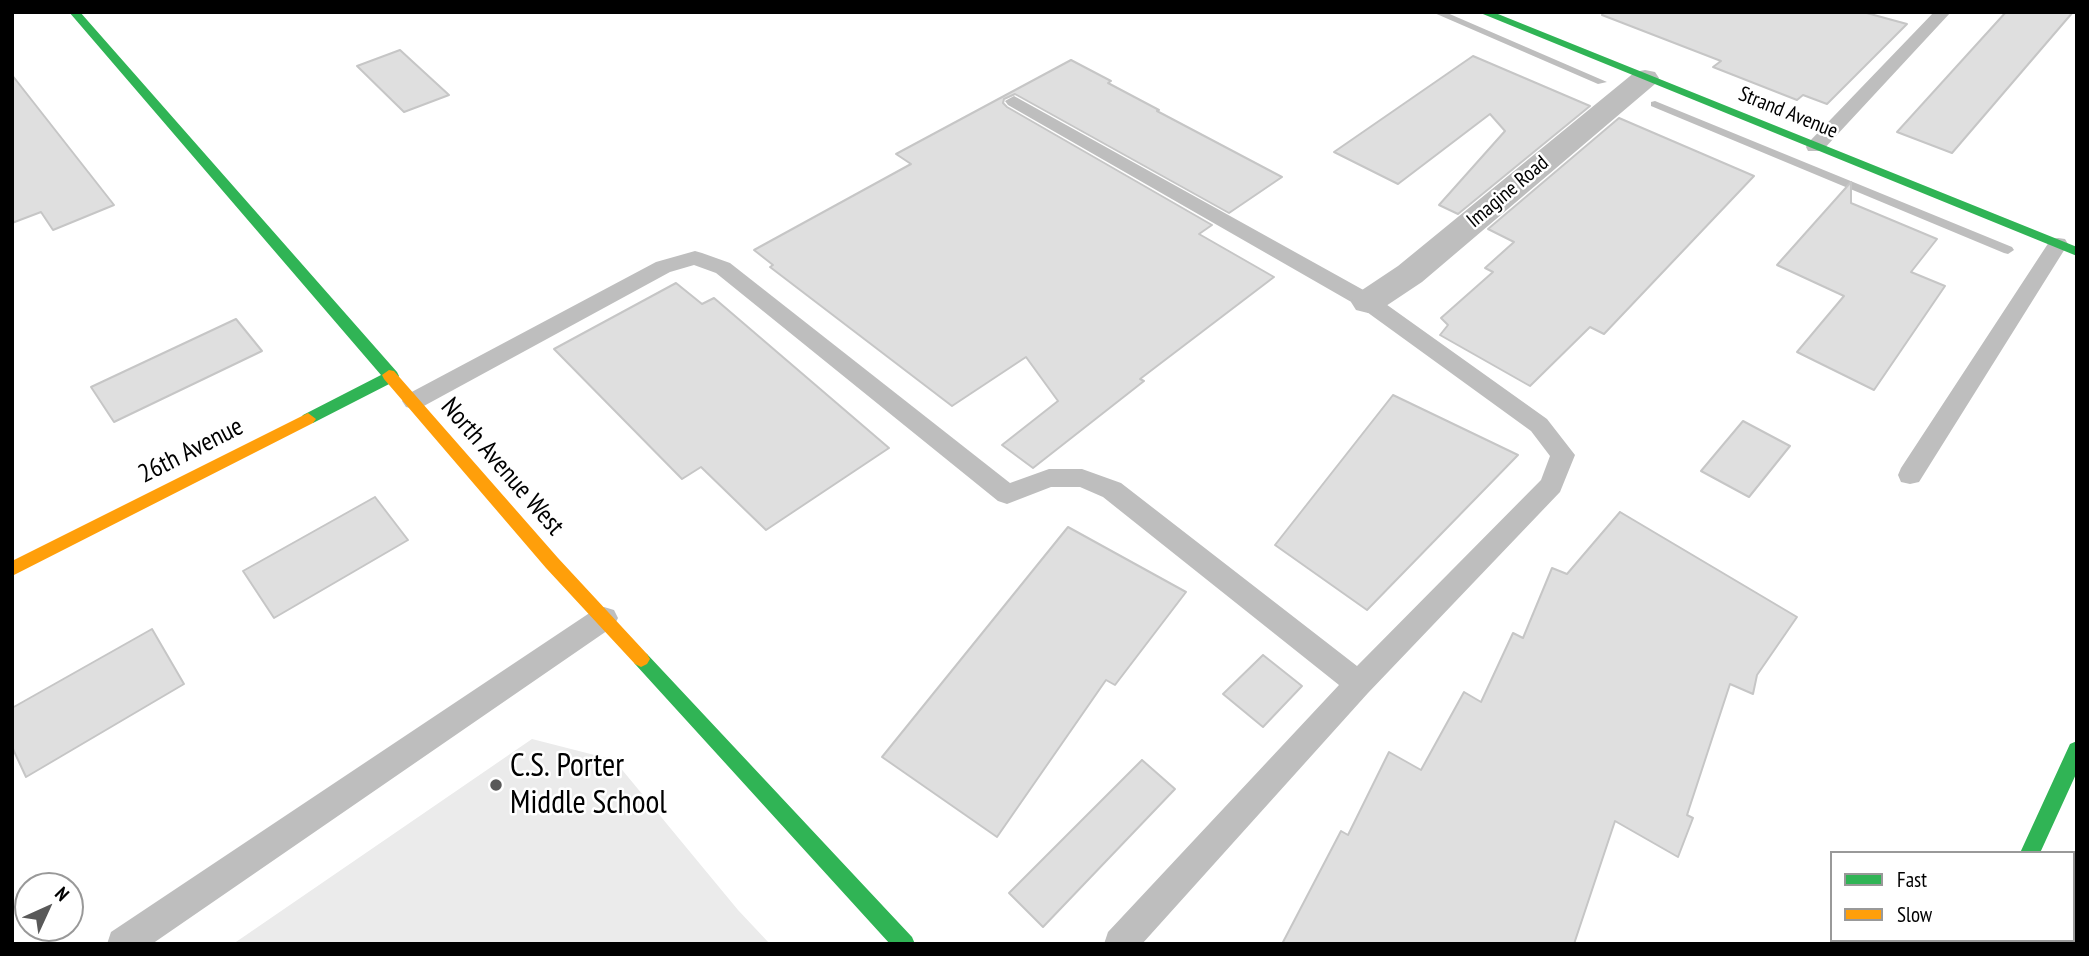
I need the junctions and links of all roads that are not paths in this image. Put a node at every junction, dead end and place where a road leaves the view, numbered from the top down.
1 (74, 12) edge
2 (1483, 12) edge
3 (1943, 12) edge
4 (1645, 78) junction
5 (1014, 101) dead end
6 (1815, 146) junction
7 (2067, 248) edge
8 (1368, 302) junction
9 (392, 376) junction
10 (414, 401) junction
11 (1910, 475) dead end
12 (12, 569) edge
13 (604, 618) junction
14 (1358, 684) junction
15 (2077, 750) edge
16 (2032, 851) edge
17 (123, 944) edge
18 (905, 944) edge
19 (1120, 944) edge

1 - 9 main road, North Avenue West
2 - 4 main road, Strand Avenue
3 - 6 lane
4 - 6 main road, Strand Avenue
4 - 8 street, Imagine Road
5 - 8 lane
6 - 7 main road, Strand Avenue
7 - 11 lane
8 - 14 lane
9 - 10 main road, North Avenue West
9 - 12 main road, 26th Avenue
10 - 13 main road, North Avenue West
10 - 14 lane
13 - 17 lane
13 - 18 main road, North Avenue West
14 - 19 lane
15 - 16 main road

